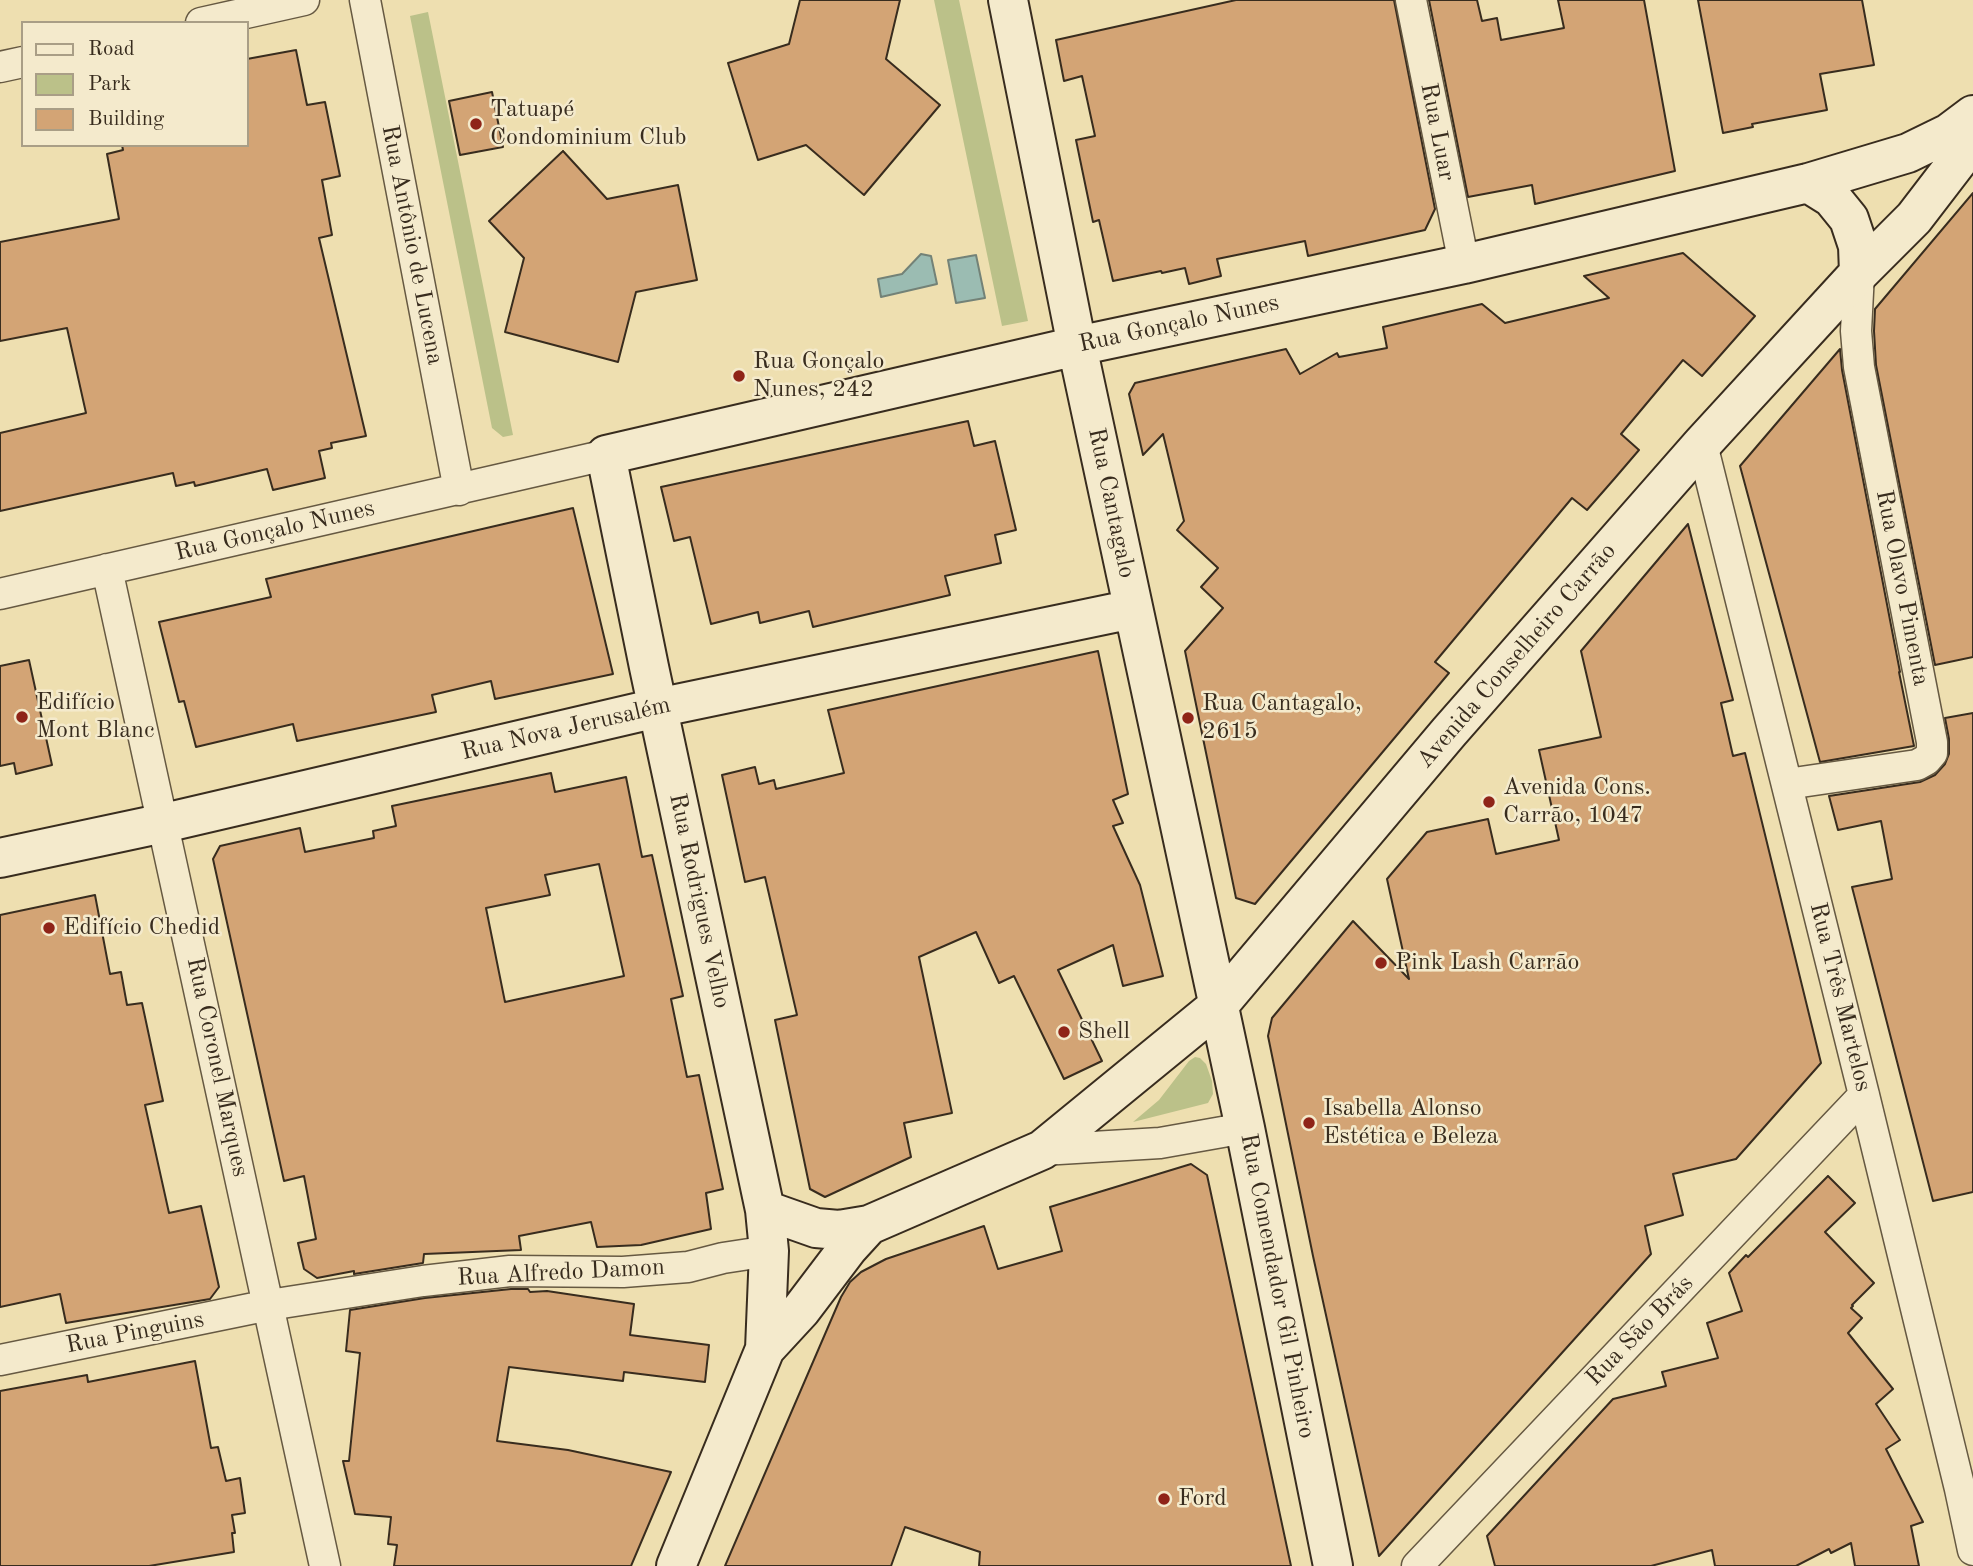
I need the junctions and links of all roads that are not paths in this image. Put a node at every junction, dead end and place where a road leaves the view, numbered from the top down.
1 (304, 0) edge
2 (365, 0) edge
3 (1008, 0) edge
4 (1410, 0) edge
5 (210, 21) edge
6 (21, 62) edge
7 (0, 67) edge
8 (1973, 115) edge
9 (1973, 141) edge
10 (1808, 183) junction
11 (1464, 264) junction
12 (1858, 274) junction
13 (1077, 346) junction
14 (1702, 444) junction
15 (609, 471) junction
16 (459, 490) junction
17 (107, 569) junction
18 (0, 594) edge
19 (1133, 609) junction
20 (657, 708) junction
21 (1787, 784) junction
22 (164, 823) junction
23 (0, 858) edge
24 (1218, 1006) junction
25 (1864, 1096) junction
26 (1245, 1128) junction
27 (1042, 1150) junction
28 (765, 1210) junction
29 (869, 1225) junction
30 (769, 1251) junction
31 (269, 1305) junction
32 (765, 1349) junction
33 (0, 1360) edge
34 (1966, 1488) edge
35 (1973, 1550) edge
36 (325, 1566) edge
37 (676, 1566) edge
38 (1333, 1566) edge
39 (1417, 1566) edge

1 - 5 street
2 - 16 street, Rua Antônio de Lucena
3 - 13 main road, Rua Cantagalo
4 - 11 street, Rua Luar
6 - 7 street
8 - 10 main road
9 - 12 main road, Avenida Conselheiro Carrão
10 - 11 main road, Rua Gonçalo Nunes
10 - 12 main road
11 - 13 main road, Rua Gonçalo Nunes
12 - 14 main road, Avenida Conselheiro Carrão
12 - 21 street, Rua Olavo Pimenta
13 - 15 main road, Rua Gonçalo Nunes
13 - 19 main road, Rua Cantagalo
14 - 21 street, Rua Três Martelos
14 - 24 main road, Avenida Conselheiro Carrão
15 - 16 street, Rua Gonçalo Nunes
15 - 20 main road, Rua Rodrigues Velho
16 - 17 street, Rua Gonçalo Nunes
17 - 18 street, Rua Gonçalo Nunes
17 - 22 street, Rua Coronel Marques
19 - 20 main road, Rua Nova Jerusalém
19 - 24 main road, Rua Cantagalo
20 - 22 main road, Rua Nova Jerusalém
20 - 28 main road, Rua Rodrigues Velho
21 - 25 street, Rua Três Martelos
22 - 23 main road, Rua Nova Jerusalém
22 - 31 street, Rua Coronel Marques
24 - 26 main road, Rua Comendador Gil Pinheiro
24 - 27 main road, Avenida Conselheiro Carrão
25 - 34 street, Rua Três Martelos
25 - 39 street, Rua São Brás
26 - 27 street, Avenida Conselheiro Carrão
26 - 38 main road, Rua Comendador Gil Pinheiro
27 - 29 main road, Avenida Conselheiro Carrão
28 - 29 main road
28 - 30 main road, Rua Rodrigues Velho
29 - 32 main road, Avenida Conselheiro Carrão
30 - 31 street, Rua Alfredo Damon
30 - 32 main road, Rua Rodrigues Velho
31 - 33 street, Rua Pinguins
31 - 36 street, Rua Coronel Marques
32 - 37 main road, Avenida Conselheiro Carrão
34 - 35 street, Rua Três Martelos

